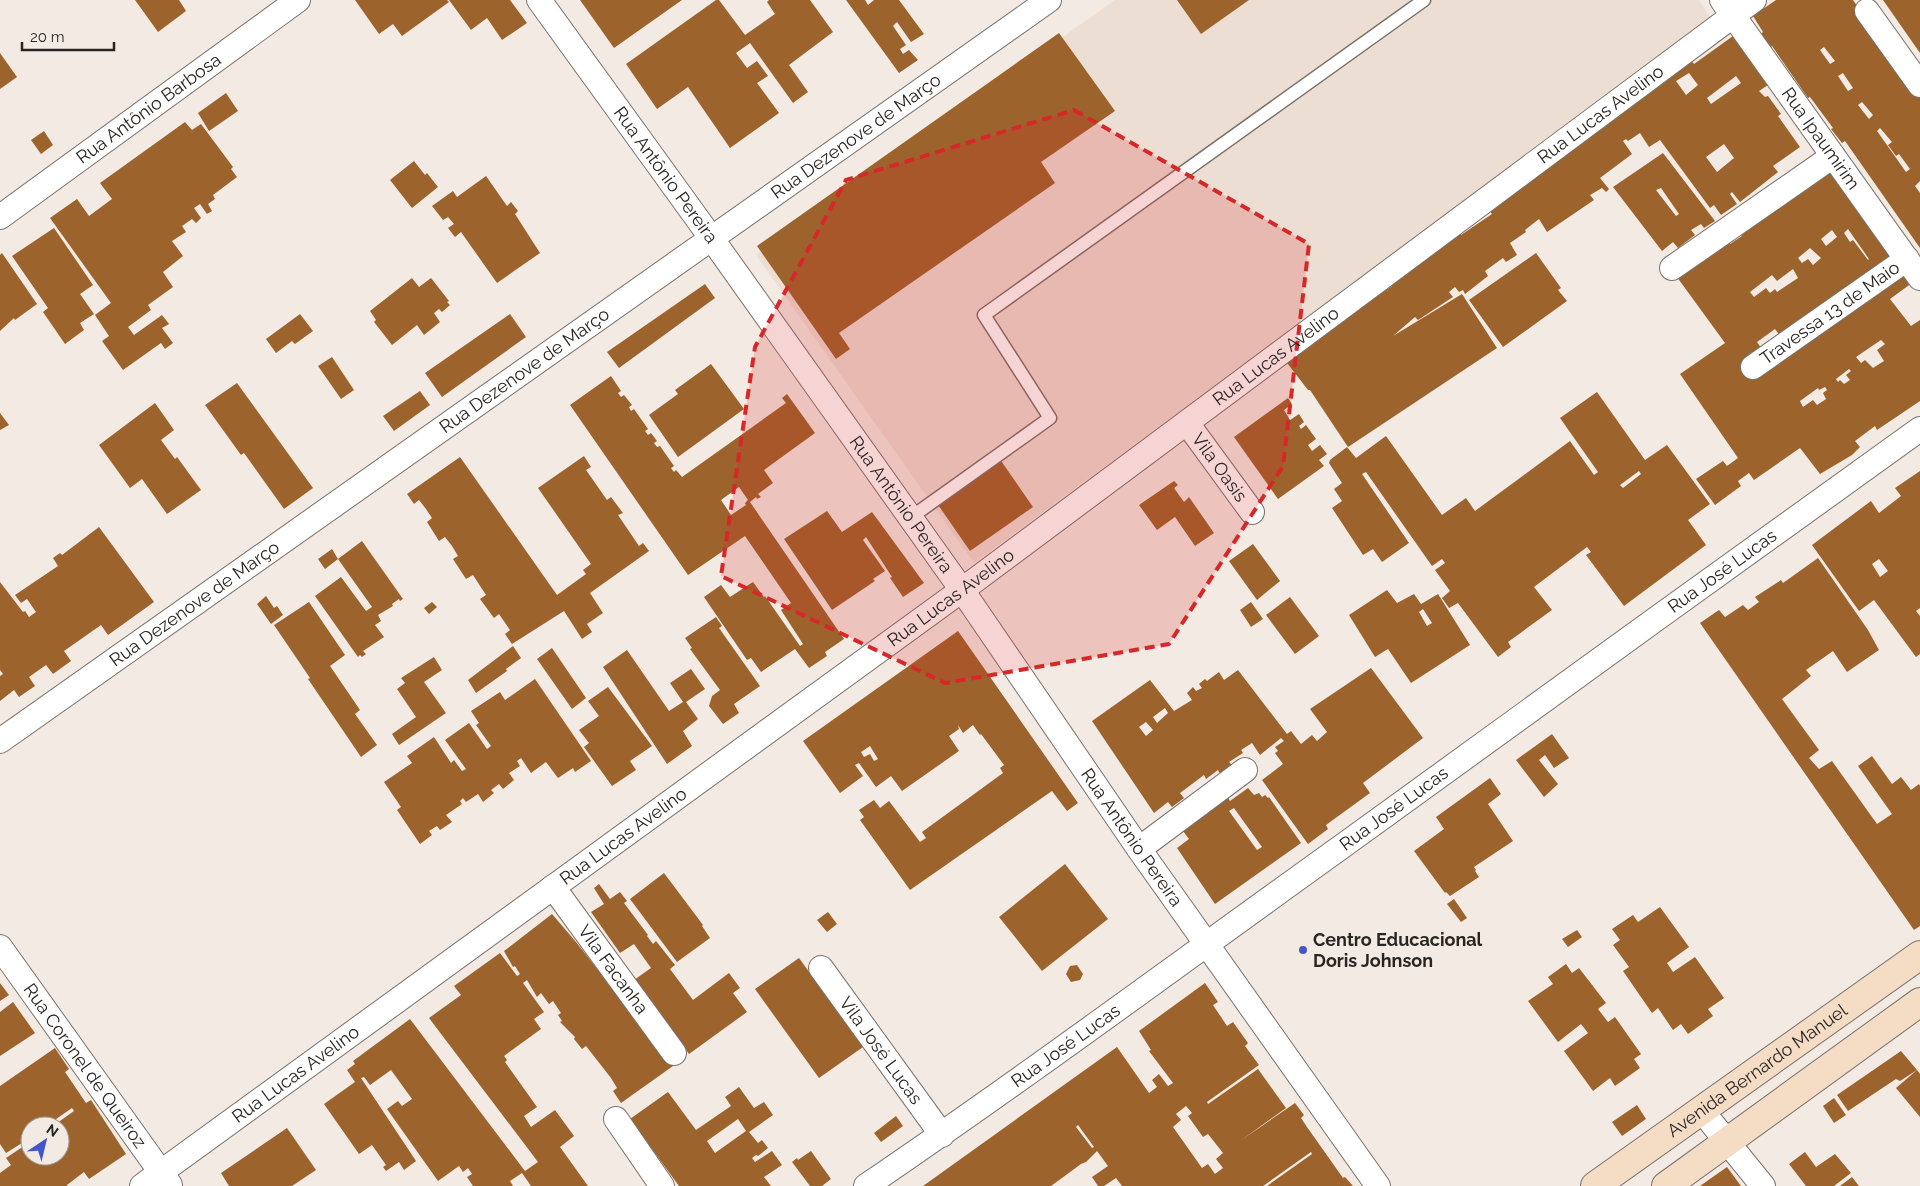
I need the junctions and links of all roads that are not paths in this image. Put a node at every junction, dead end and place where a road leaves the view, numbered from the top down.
1 (298, 0) edge
2 (539, 0) edge
3 (1049, 0) edge
4 (1424, 0) edge
5 (1754, 0) edge
6 (1727, 8) edge
7 (1867, 11) dead end
8 (1920, 85) edge
9 (1833, 156) junction
10 (0, 217) edge
11 (712, 239) junction
12 (1672, 268) dead end
13 (1914, 268) edge
14 (1753, 367) dead end
15 (1187, 423) junction
16 (1920, 429) edge
17 (1252, 512) dead end
18 (910, 518) junction
19 (962, 590) junction
20 (0, 741) edge
21 (1245, 770) dead end
22 (1139, 849) junction
23 (553, 887) junction
24 (1207, 945) junction
25 (0, 947) edge
26 (1920, 955) edge
27 (821, 968) dead end
28 (1920, 1002) edge
29 (674, 1054) dead end
30 (1702, 1111) junction
31 (616, 1119) dead end
32 (942, 1135) junction
33 (1727, 1142) junction
34 (166, 1179) edge
35 (142, 1186) edge
36 (662, 1186) edge
37 (866, 1186) edge
38 (1378, 1186) edge
39 (1595, 1186) edge
40 (1666, 1186) edge
41 (1763, 1186) edge

1 - 10 street, Rua Antônio Barbosa
2 - 11 street, Rua Antônio Pereira
3 - 11 street, Rua Dezenove de Março
4 - 18 lane
5 - 6 street, Rua Lucas Avelino
6 - 9 street, Rua Ipaumirim
6 - 15 street, Rua Lucas Avelino
7 - 8 street
9 - 12 street
9 - 13 street, Rua Ipaumirim
11 - 18 street, Rua Antônio Pereira
11 - 20 street, Rua Dezenove de Março
13 - 14 street, Travessa 13 de Maio
15 - 17 street, Vila Oasis
15 - 19 street, Rua Lucas Avelino
16 - 24 street, Rua José Lucas
18 - 19 street, Rua Antônio Pereira
19 - 22 street, Rua Antônio Pereira
19 - 23 street, Rua Lucas Avelino
21 - 22 street
22 - 24 street, Rua Antônio Pereira
23 - 29 street, Vila Facanha
23 - 34 street, Rua Lucas Avelino
24 - 32 street, Rua José Lucas
24 - 38 street, Rua Antônio Pereira
25 - 34 street, Rua Coronel de Queiroz
26 - 30 street, Avenida Bernardo Manuel
27 - 32 street, Vila José Lucas
28 - 33 street
30 - 33 street
30 - 39 street, Avenida Bernardo Manuel
31 - 36 street
32 - 37 street, Rua José Lucas
33 - 40 street
33 - 41 street
34 - 35 street, Rua Lucas Avelino

